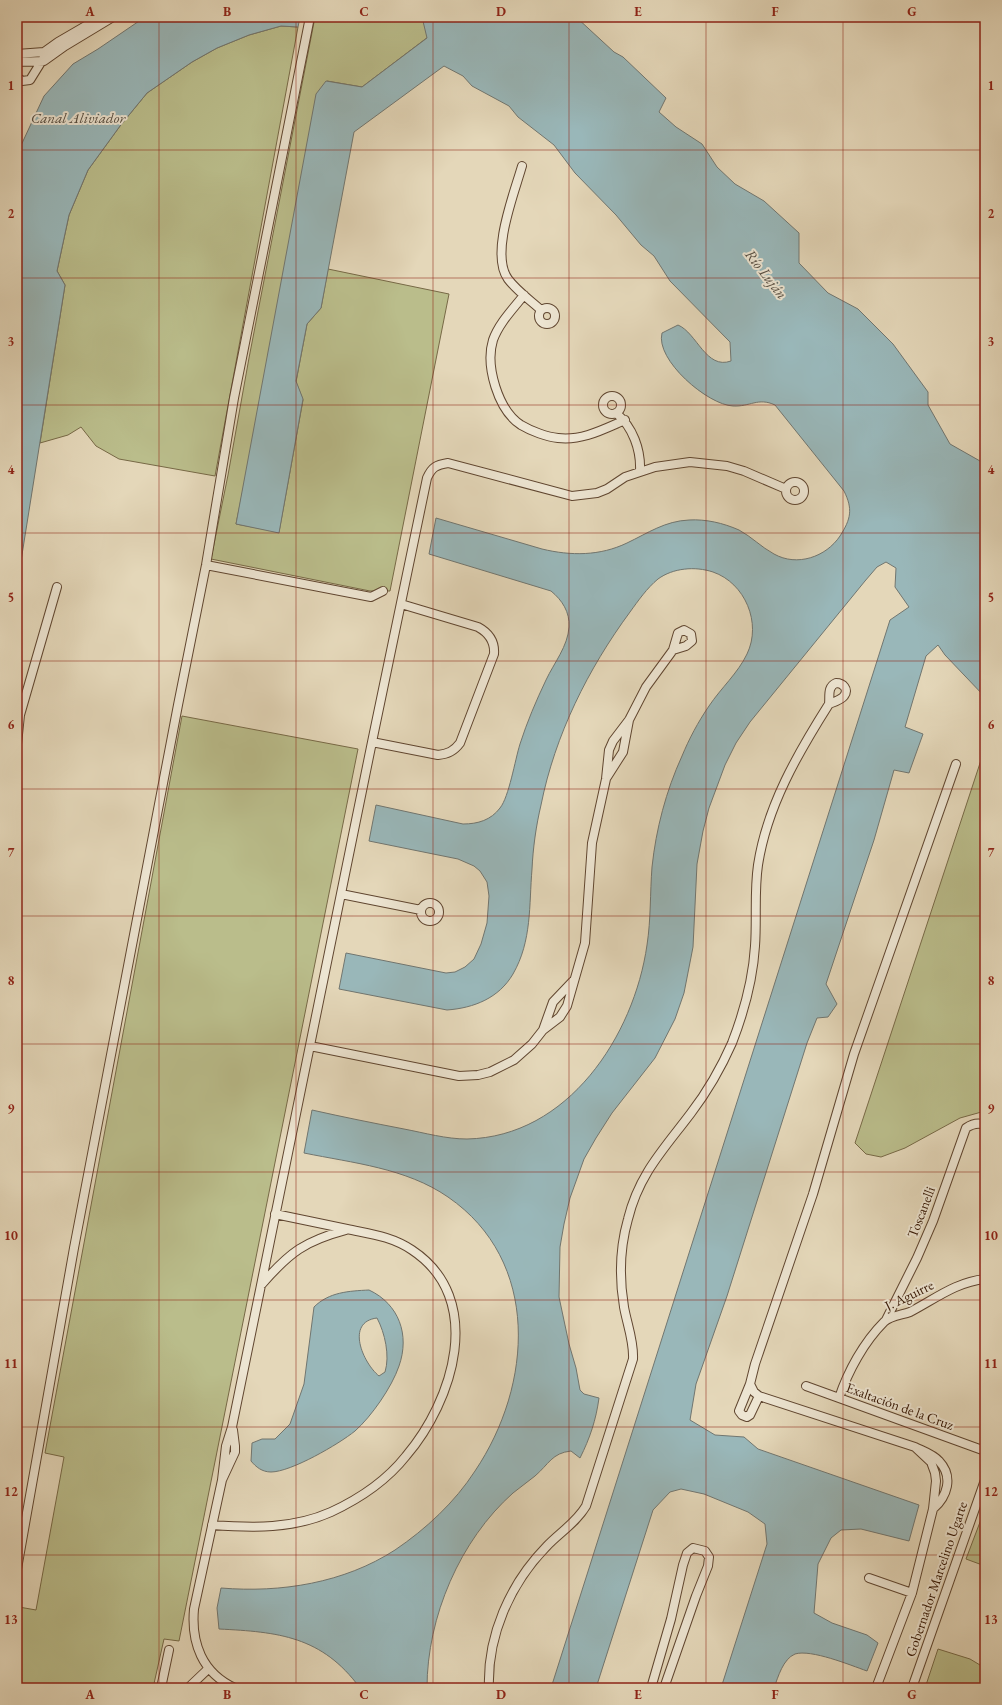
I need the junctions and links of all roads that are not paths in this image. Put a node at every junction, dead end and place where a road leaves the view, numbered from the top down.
1 (101, 17) edge
2 (310, 17) edge
3 (110, 18) edge
4 (17, 54) edge
5 (42, 57) junction
6 (17, 62) edge
7 (17, 77) edge
8 (522, 166) dead end
9 (524, 295) junction
10 (541, 310) dead end
11 (616, 413) dead end
12 (625, 420) junction
13 (640, 471) junction
14 (786, 489) dead end
15 (206, 565) junction
16 (57, 587) dead end
17 (383, 591) dead end
18 (401, 604) junction
19 (673, 650) dead end
20 (830, 704) dead end
21 (629, 720) junction
22 (372, 742) junction
23 (17, 744) edge
24 (956, 764) dead end
25 (606, 779) junction
26 (341, 894) junction
27 (421, 910) dead end
28 (573, 981) junction
29 (543, 1030) junction
30 (310, 1046) junction
31 (985, 1125) edge
32 (275, 1214) junction
33 (349, 1230) junction
34 (985, 1279) edge
35 (262, 1285) junction
36 (886, 1320) junction
37 (750, 1384) junction
38 (806, 1386) dead end
39 (759, 1396) junction
40 (839, 1398) junction
41 (985, 1451) edge
42 (985, 1480) edge
43 (212, 1525) junction
44 (17, 1569) edge
45 (869, 1578) dead end
46 (912, 1593) junction
47 (169, 1650) dead end
48 (208, 1669) junction
49 (161, 1688) edge
50 (188, 1688) edge
51 (235, 1688) edge
52 (489, 1688) edge
53 (651, 1688) edge
54 (664, 1688) edge
55 (876, 1688) edge
56 (912, 1688) edge

1 - 5 street
2 - 15 street
3 - 5 street
4 - 5 street
5 - 6 street
5 - 7 street
8 - 9 street
9 - 10 street
9 - 12 street
11 - 12 street
12 - 13 street
13 - 14 street
13 - 18 street
15 - 17 street
15 - 44 street
16 - 23 street
18 - 22 street
18 - 22 street
19 - 21 street
20 - 52 street
21 - 25 street
21 - 25 street
22 - 26 street
24 - 37 street
25 - 28 street
26 - 27 street
26 - 30 street
28 - 29 street
28 - 29 street
29 - 30 street
30 - 32 street
31 - 36 street, Toscanelli
32 - 33 street
32 - 35 street
33 - 35 street
33 - 43 street
34 - 36 street, J. Aguirre
35 - 43 street
36 - 40 street, J. Aguirre
37 - 39 street
37 - 39 street
38 - 40 street, Exaltación de la Cruz
39 - 46 street
40 - 41 street, Exaltación de la Cruz
42 - 56 street, Gobernador Marcelino Ugarte
43 - 48 street
45 - 46 street
46 - 55 street
47 - 49 street
48 - 50 street
48 - 51 street
53 - 54 street

